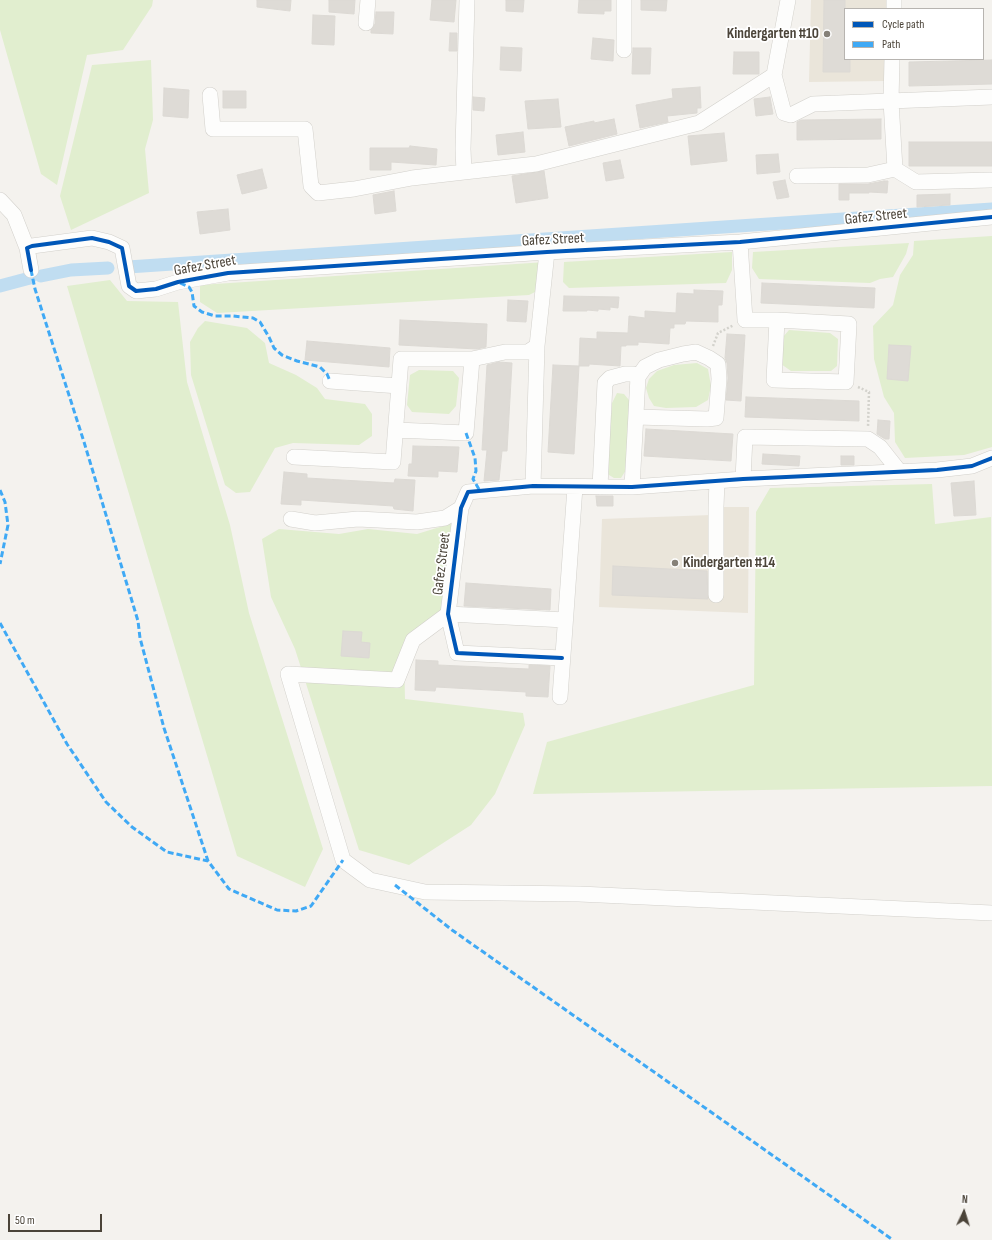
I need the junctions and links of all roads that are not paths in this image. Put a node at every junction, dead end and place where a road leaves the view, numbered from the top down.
1 (368, 0) edge
2 (467, 0) edge
3 (624, 0) edge
4 (788, 0) edge
5 (366, 23) dead end
6 (624, 50) dead end
7 (892, 60) edge
8 (774, 75) junction
9 (210, 95) dead end
10 (992, 96) edge
11 (891, 101) junction
12 (895, 169) junction
13 (464, 172) junction
14 (797, 176) dead end
15 (990, 180) dead end
16 (0, 200) edge
17 (992, 217) edge
18 (740, 242) junction
19 (27, 248) junction
20 (547, 252) junction
21 (31, 270) dead end
22 (777, 320) junction
23 (537, 346) junction
24 (472, 359) junction
25 (638, 378) junction
26 (330, 382) dead end
27 (399, 386) junction
28 (636, 417) junction
29 (396, 430) junction
30 (294, 457) dead end
31 (992, 458) edge
32 (899, 471) junction
33 (743, 479) junction
34 (717, 481) junction
35 (533, 486) junction
36 (575, 487) junction
37 (600, 487) junction
38 (632, 487) junction
39 (461, 508) junction
40 (291, 519) dead end
41 (716, 595) dead end
42 (448, 614) junction
43 (565, 620) junction
44 (562, 658) junction
45 (560, 697) dead end
46 (992, 913) edge

1 - 5 street
2 - 13 street
3 - 6 street
4 - 8 street
7 - 11 street
8 - 11 street
8 - 13 street
9 - 13 street
10 - 11 street
11 - 12 street
12 - 14 street
12 - 15 street
16 - 19 street
17 - 18 street, Gafez Street
18 - 20 street, Gafez Street
18 - 22 street
19 - 20 street, Gafez Street
19 - 21 street
20 - 23 street
22 - 22 street
23 - 24 street
23 - 35 street
24 - 27 street
24 - 29 street
25 - 28 street
25 - 28 street
25 - 37 street
26 - 27 street
27 - 29 street
28 - 38 street
29 - 30 street
31 - 32 street, Gafez Street
32 - 33 street, Gafez Street
32 - 33 street
33 - 34 street, Gafez Street
34 - 38 street, Gafez Street
34 - 41 street
35 - 36 street, Gafez Street
35 - 39 street, Gafez Street
36 - 37 street, Gafez Street
36 - 43 street
37 - 38 street, Gafez Street
39 - 40 street
39 - 42 street, Gafez Street
42 - 43 street
42 - 44 street, Gafez Street
42 - 46 street
43 - 44 street
44 - 45 street

